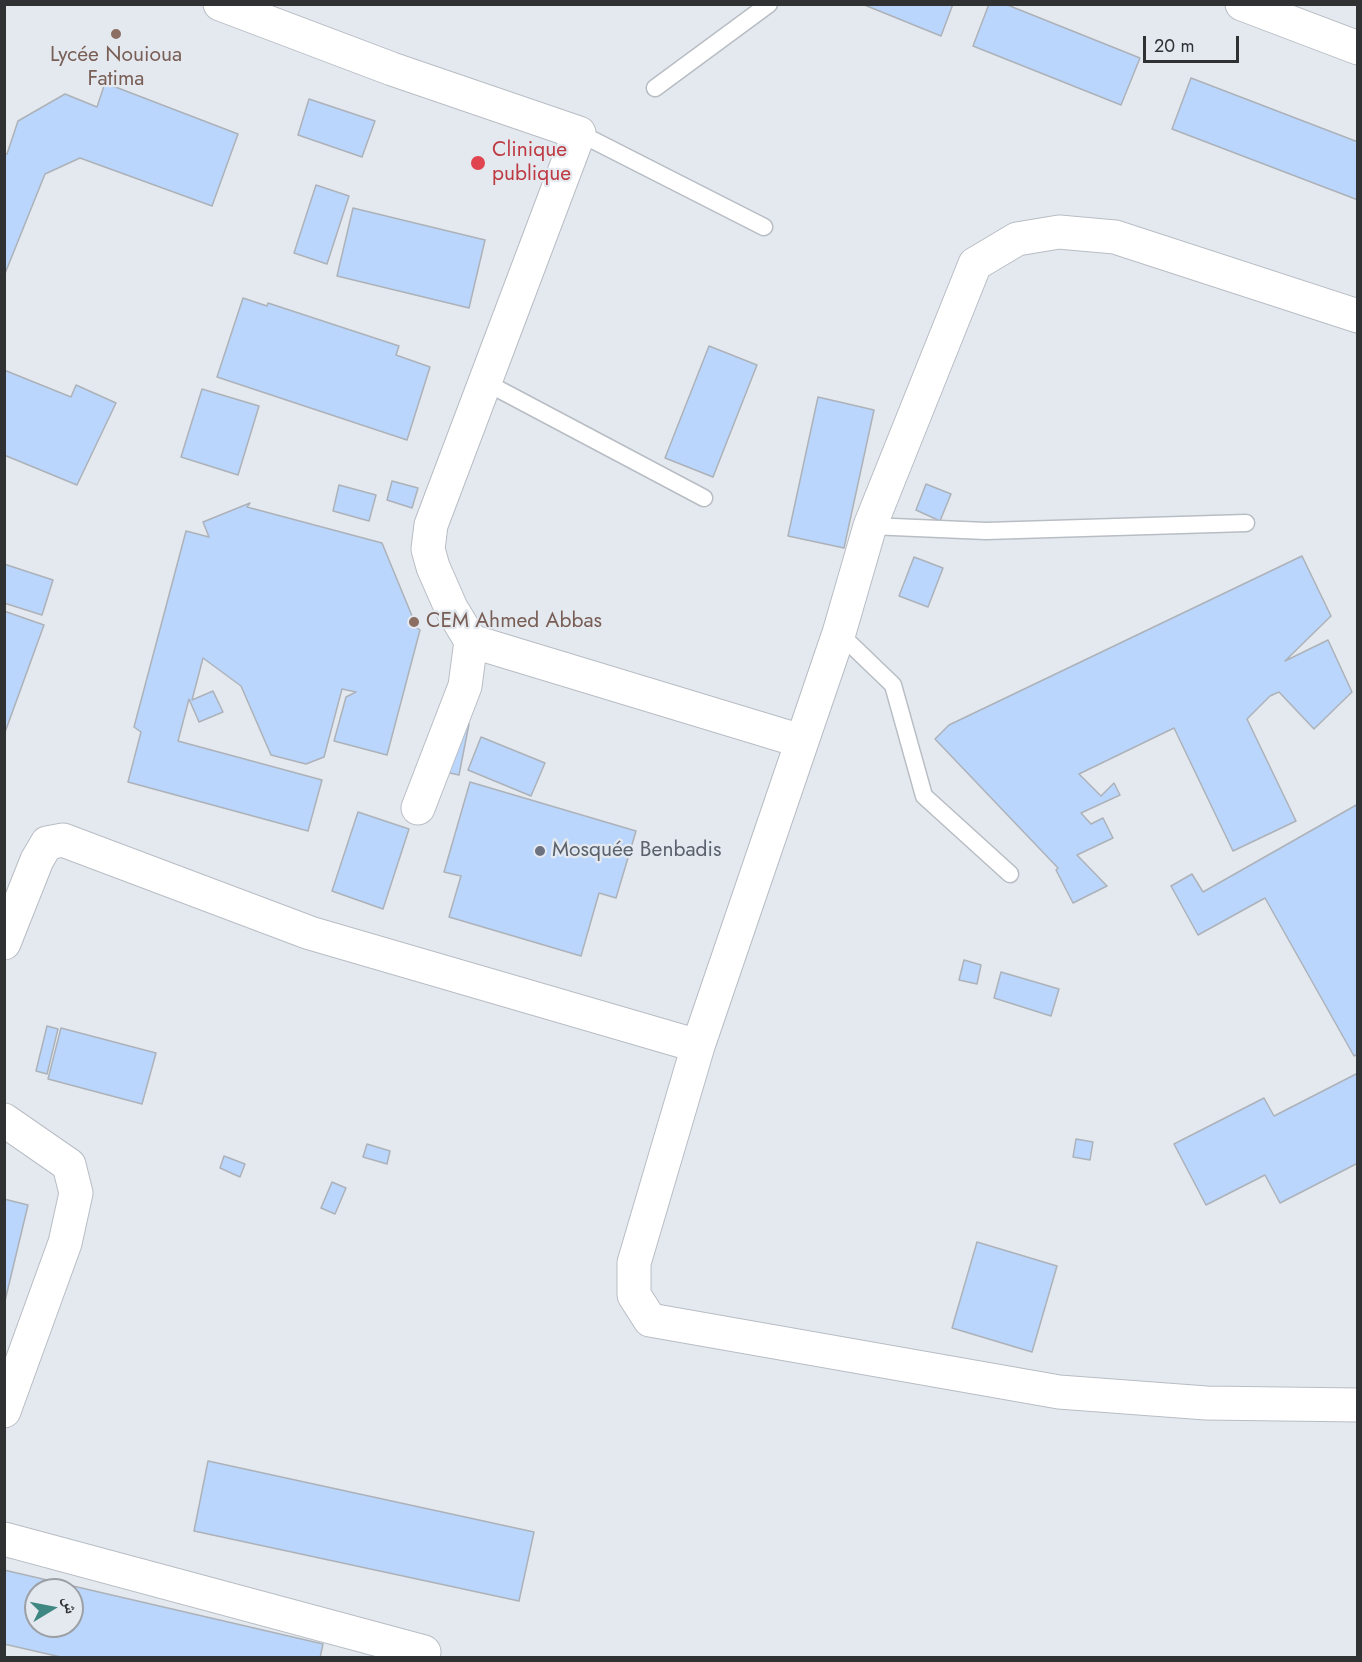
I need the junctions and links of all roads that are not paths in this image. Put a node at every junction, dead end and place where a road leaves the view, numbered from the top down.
1 (220, 4) edge
2 (768, 4) edge
3 (1242, 4) edge
4 (1358, 48) edge
5 (655, 88) dead end
6 (579, 133) junction
7 (764, 226) dead end
8 (1358, 316) edge
9 (485, 382) junction
10 (704, 498) dead end
11 (1246, 523) dead end
12 (870, 526) junction
13 (839, 633) junction
14 (471, 641) junction
15 (801, 741) junction
16 (418, 808) dead end
17 (1010, 874) dead end
18 (4, 944) edge
19 (698, 1046) junction
20 (4, 1120) edge
21 (1358, 1405) edge
22 (4, 1411) edge
23 (4, 1539) edge
24 (424, 1652) dead end

1 - 6 street
2 - 5 lane
3 - 4 street
6 - 7 lane
6 - 9 street
8 - 12 street
9 - 10 lane
9 - 14 street
11 - 12 lane
12 - 13 street
13 - 15 street
13 - 17 lane
14 - 15 street
14 - 16 street
15 - 19 street
18 - 19 street
19 - 21 street
20 - 22 street
23 - 24 street

